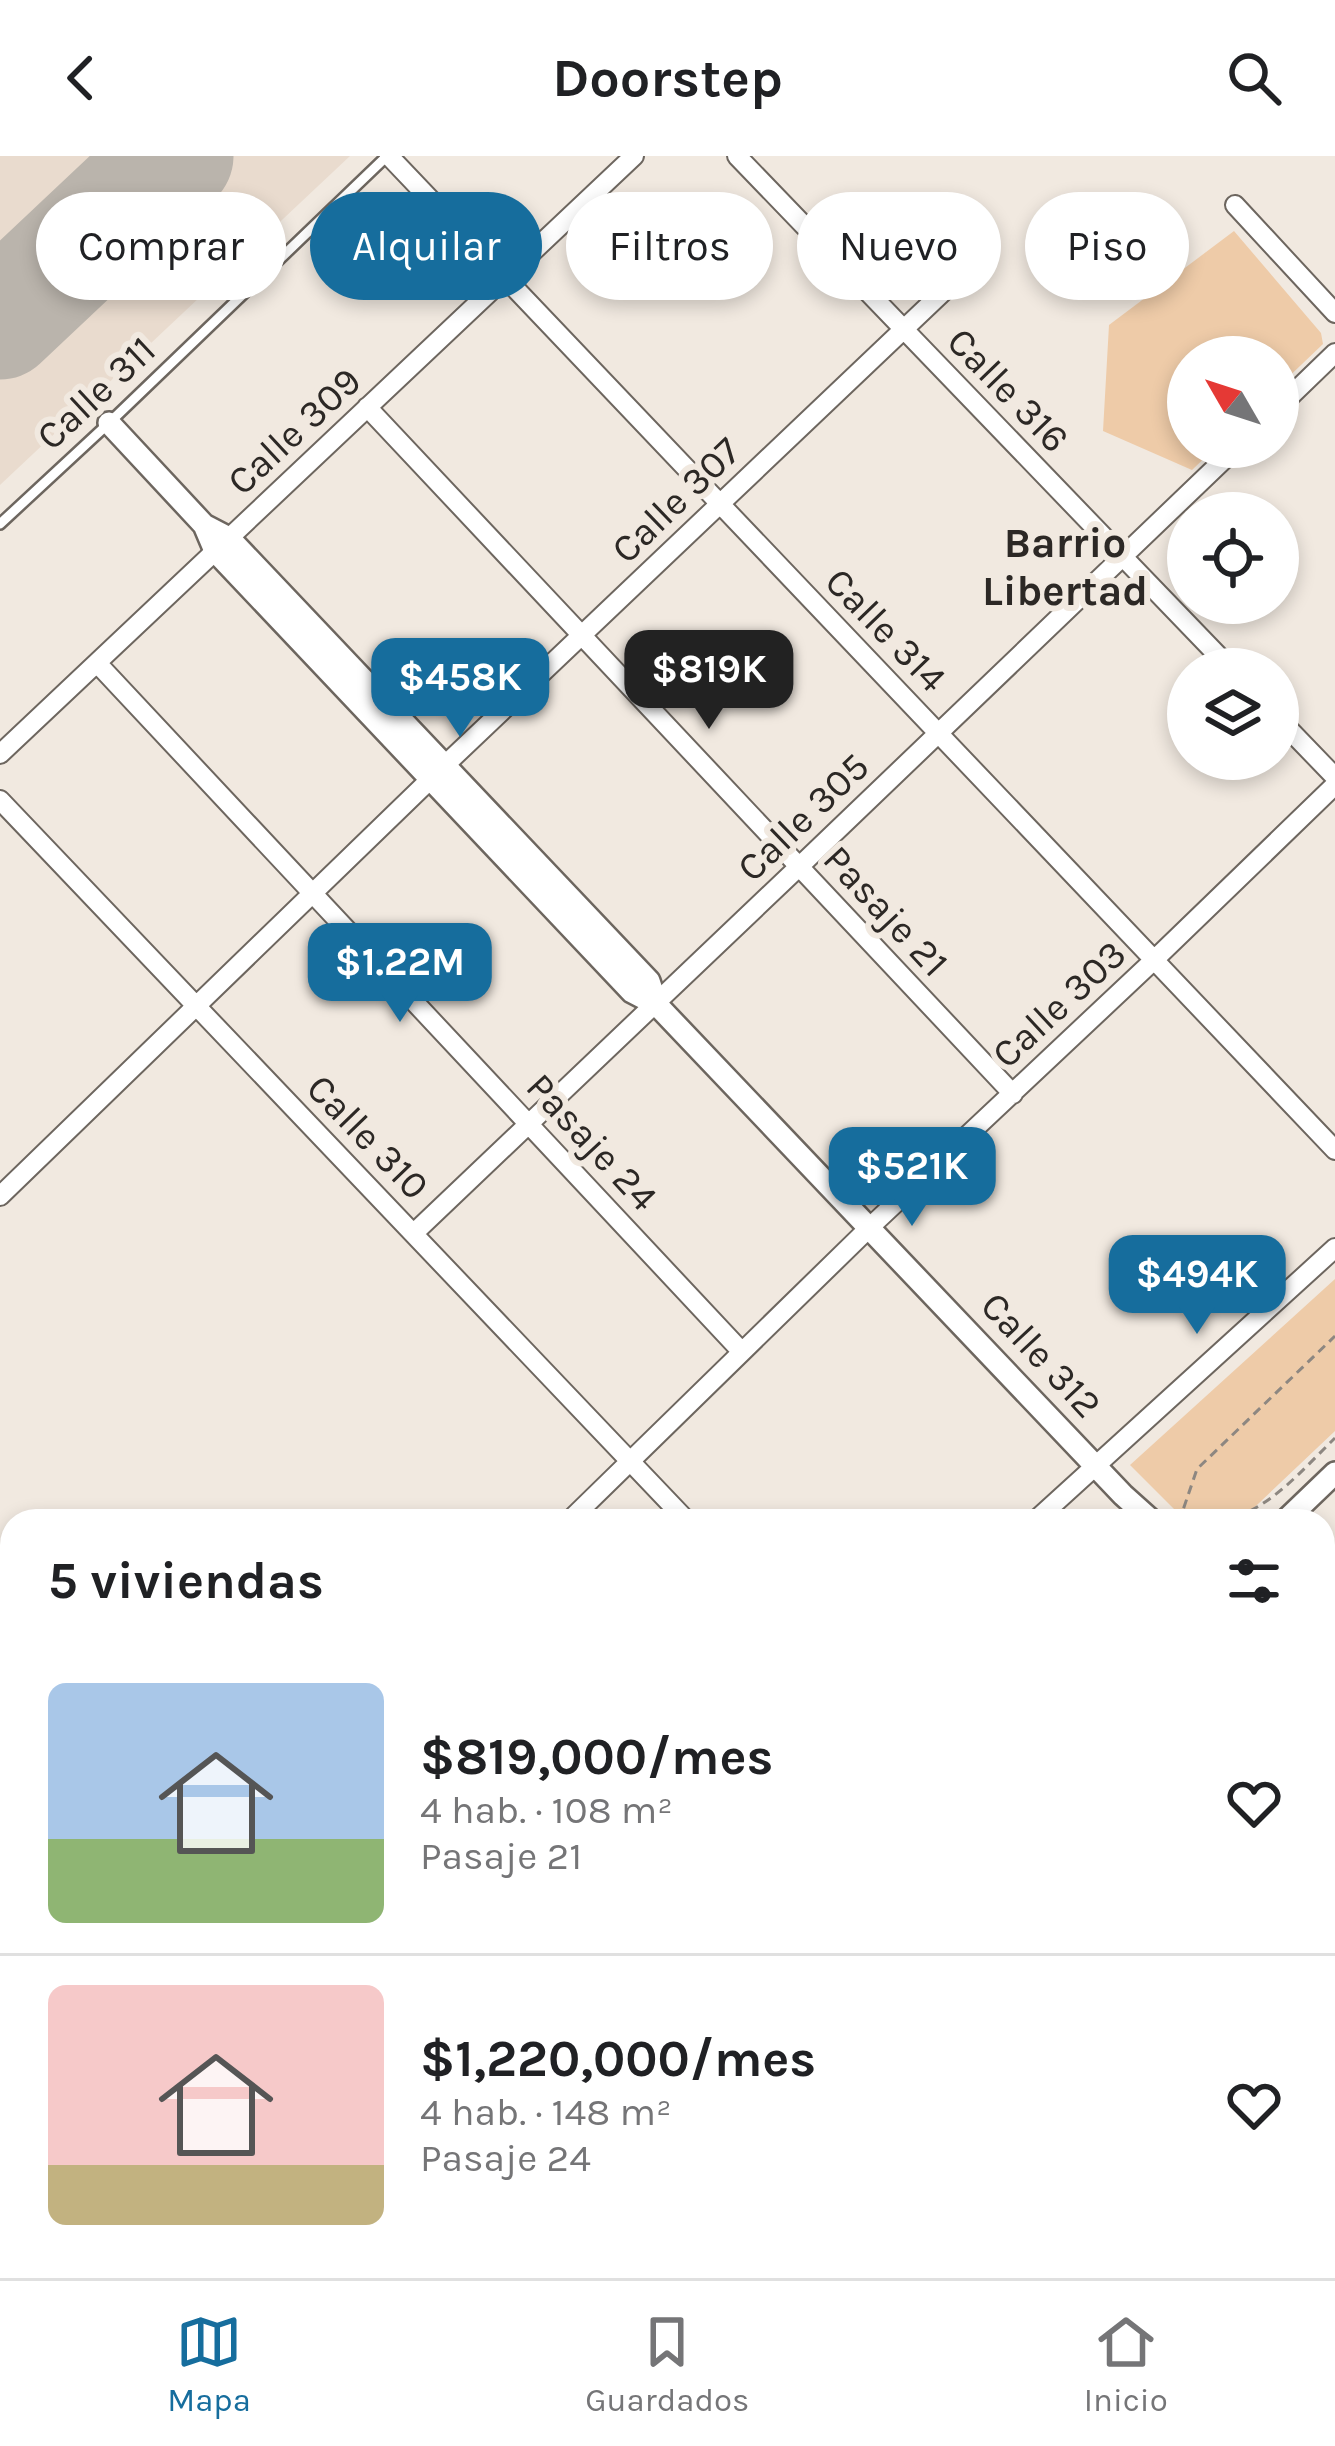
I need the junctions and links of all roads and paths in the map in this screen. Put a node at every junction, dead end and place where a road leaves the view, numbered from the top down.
1 (388, 156) edge
2 (634, 156) edge
3 (737, 156) edge
4 (423, 192) edge
5 (1235, 205) dead end
6 (542, 244) edge
7 (482, 300) edge
8 (527, 300) edge
9 (935, 300) edge
10 (1332, 303) edge
11 (904, 329) junction
12 (1335, 353) edge
13 (1299, 388) edge
14 (367, 407) junction
15 (110, 423) junction
16 (1215, 468) edge
17 (720, 504) junction
18 (0, 524) edge
19 (222, 545) junction
20 (1123, 557) junction
21 (582, 636) junction
22 (1211, 648) edge
23 (98, 663) junction
24 (939, 734) junction
25 (1299, 741) edge
26 (0, 754) edge
27 (437, 772) junction
28 (1335, 781) edge
29 (0, 800) edge
30 (798, 866) junction
31 (312, 893) junction
32 (1154, 960) junction
33 (195, 1005) junction
34 (657, 1005) junction
35 (1012, 1094) junction
36 (530, 1123) junction
37 (1335, 1150) edge
38 (0, 1196) edge
39 (870, 1227) junction
40 (414, 1233) junction
41 (1335, 1248) edge
42 (1335, 1336) edge
43 (742, 1352) junction
44 (1335, 1438) edge
45 (630, 1462) junction
46 (1095, 1466) junction
47 (1335, 1473) edge
48 (581, 1509) edge
49 (675, 1509) edge
50 (1049, 1509) edge
51 (1138, 1509) edge
52 (1183, 1509) edge
53 (1254, 1509) edge
54 (1298, 1509) edge

1 - 4 street, Calle 314
1 - 15 lane, Calle 311
2 - 6 street, Calle 309
3 - 11 street, Calle 316
5 - 10 street
7 - 14 street, Calle 309
8 - 17 street, Calle 314
9 - 11 street, Calle 307
11 - 17 street, Calle 307
11 - 20 street, Calle 316
12 - 13 street
14 - 19 street, Calle 309
14 - 21 street, Pasaje 21
15 - 18 lane, Calle 311
15 - 19 street, Calle 312
16 - 20 street, Calle 305
17 - 21 street, Calle 307
17 - 24 street, Calle 314
19 - 23 street, Calle 309
19 - 27 street, Calle 312
20 - 22 street, Calle 316
20 - 24 street, Calle 305
21 - 27 street, Calle 307
21 - 30 street, Pasaje 21
23 - 26 street, Calle 309
23 - 31 street, Pasaje 24
24 - 30 street, Calle 305
24 - 32 street, Calle 314
25 - 28 street
27 - 31 street, Calle 307
27 - 34 street, Calle 312
28 - 32 street, Calle 303
29 - 33 street, Calle 310
30 - 34 street, Calle 305
30 - 35 street, Pasaje 21
31 - 33 street, Calle 307
31 - 36 street, Pasaje 24
32 - 35 street, Calle 303
32 - 37 street, Calle 314
33 - 38 street, Calle 307
33 - 40 street, Calle 310
34 - 36 street, Calle 305
34 - 39 street, Calle 312
35 - 39 street, Calle 303
36 - 40 street, Calle 305
36 - 43 street, Pasaje 24
39 - 43 street, Calle 303
39 - 46 street, Calle 312
40 - 45 street, Calle 310
41 - 46 street
42 - 52 path
43 - 45 street, Calle 303
44 - 53 path
45 - 48 street, Calle 303
45 - 49 street, Calle 310
46 - 50 street
46 - 51 street, Calle 312
47 - 54 street

